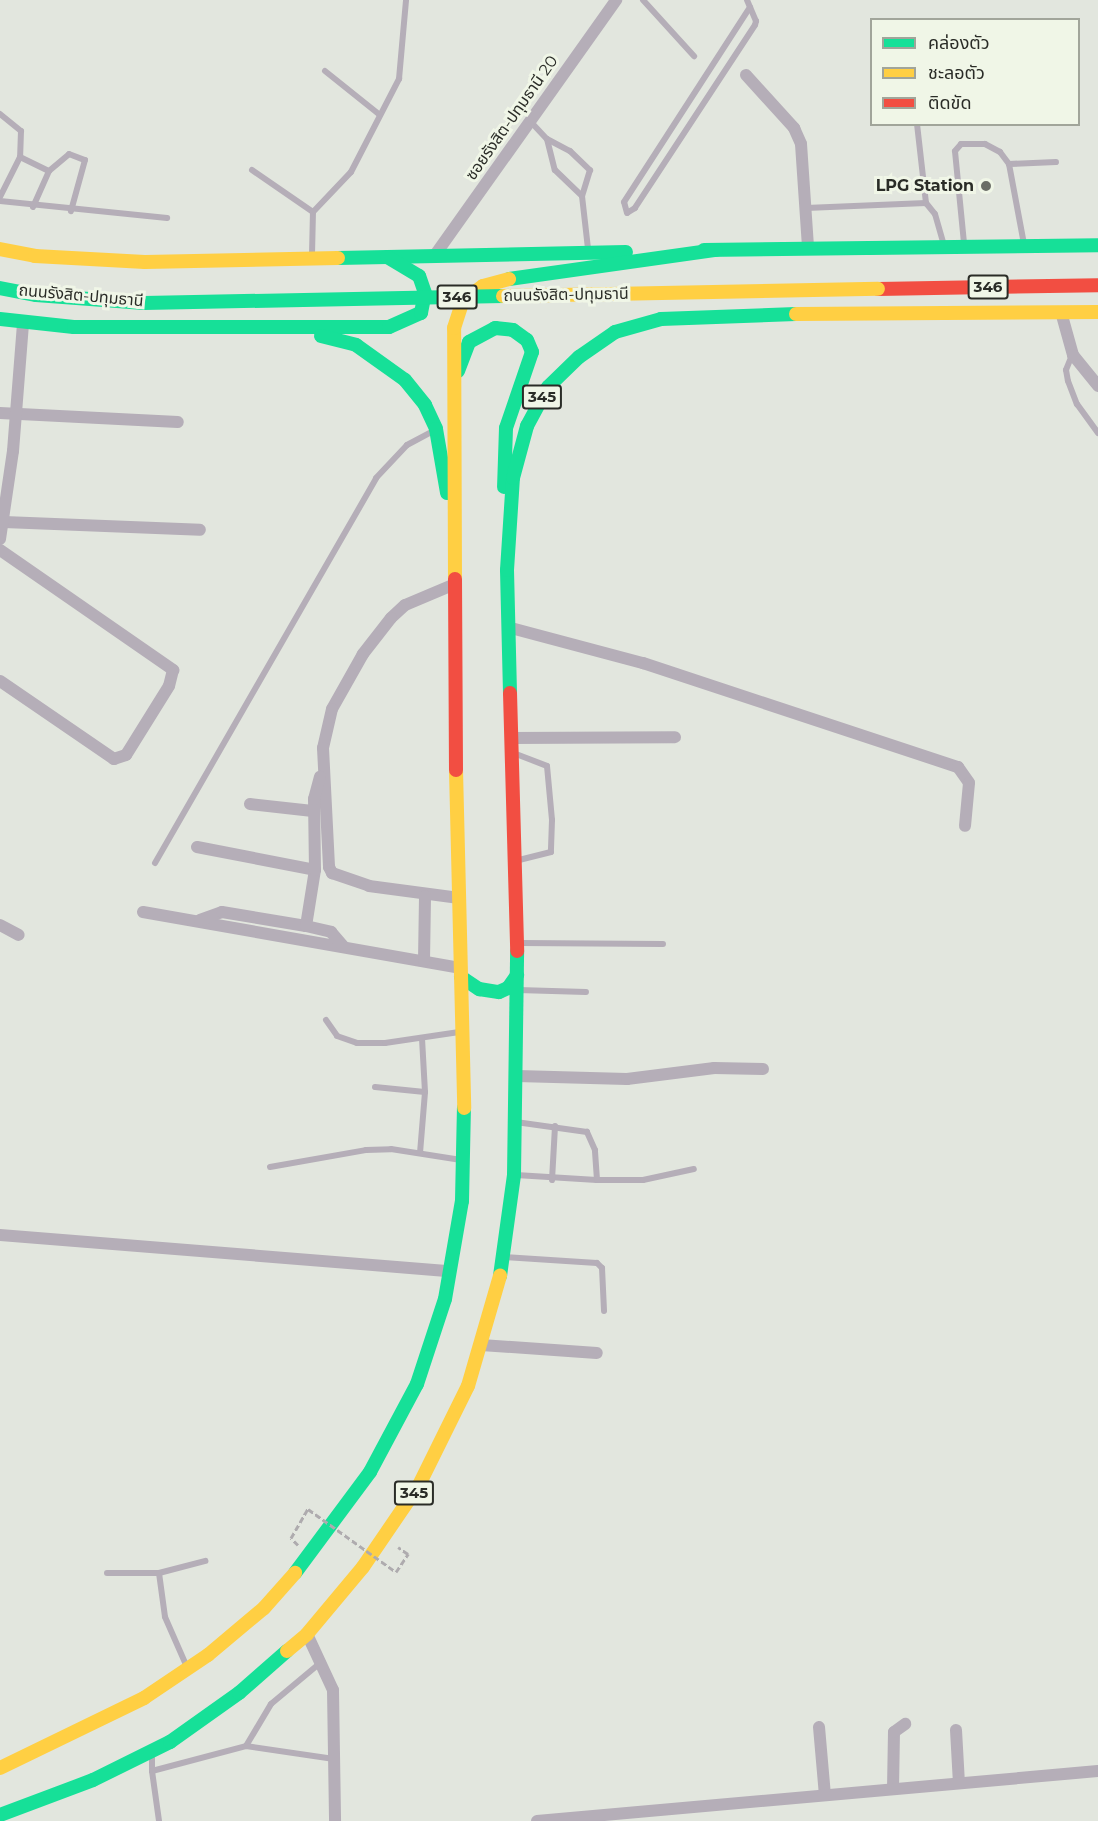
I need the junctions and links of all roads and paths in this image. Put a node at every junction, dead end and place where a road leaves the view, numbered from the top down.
1 (406, 0) edge
2 (616, 0) edge
3 (643, 0) edge
4 (748, 3) edge
5 (694, 56) dead end
6 (713, 62) junction
7 (726, 69) junction
8 (325, 71) dead end
9 (746, 75) dead end
10 (695, 89) junction
11 (709, 97) junction
12 (380, 115) junction
13 (1, 116) edge
14 (530, 120) junction
15 (917, 126) edge
16 (547, 139) junction
17 (20, 157) junction
18 (1056, 162) dead end
19 (1009, 164) junction
20 (252, 170) dead end
21 (49, 171) junction
22 (582, 196) junction
23 (0, 199) edge
24 (926, 203) junction
25 (33, 207) junction
26 (805, 208) junction
27 (71, 211) junction
28 (313, 212) junction
29 (167, 218) dead end
30 (1098, 244) edge
31 (1024, 246) junction
32 (945, 247) junction
33 (964, 247) junction
34 (0, 249) edge
35 (808, 249) junction
36 (716, 250) junction
37 (588, 253) junction
38 (435, 255) junction
39 (387, 257) junction
40 (312, 258) junction
41 (1098, 285) edge
42 (0, 288) edge
43 (1061, 312) junction
44 (1098, 312) edge
45 (0, 319) edge
46 (23, 323) junction
47 (279, 329) junction
48 (1073, 355) junction
49 (1098, 386) edge
50 (0, 413) edge
51 (16, 416) junction
52 (178, 422) dead end
53 (457, 424) junction
54 (436, 429) junction
55 (1098, 433) edge
56 (4, 522) junction
57 (200, 530) dead end
58 (456, 530) junction
59 (0, 539) edge
60 (0, 550) edge
61 (507, 570) junction
62 (455, 584) junction
63 (511, 628) junction
64 (0, 681) edge
65 (675, 737) dead end
66 (511, 738) junction
67 (512, 753) junction
68 (323, 770) junction
69 (250, 804) dead end
70 (313, 810) junction
71 (965, 826) dead end
72 (197, 847) dead end
73 (515, 861) junction
74 (155, 863) dead end
75 (315, 870) junction
76 (425, 896) junction
77 (459, 898) junction
78 (143, 912) dead end
79 (200, 920) junction
80 (0, 925) edge
81 (306, 926) junction
82 (19, 935) dead end
83 (517, 943) junction
84 (663, 944) dead end
85 (344, 947) junction
86 (424, 961) junction
87 (461, 973) junction
88 (517, 975) junction
89 (518, 990) junction
90 (586, 992) dead end
91 (326, 1020) dead end
92 (462, 1032) junction
93 (422, 1038) junction
94 (764, 1069) dead end
95 (517, 1076) junction
96 (375, 1087) dead end
97 (425, 1092) junction
98 (516, 1122) junction
99 (555, 1126) junction
100 (420, 1153) junction
101 (465, 1161) junction
102 (270, 1167) dead end
103 (694, 1169) dead end
104 (514, 1175) junction
105 (552, 1180) junction
106 (597, 1180) junction
107 (0, 1235) edge
108 (504, 1257) junction
109 (450, 1271) junction
110 (604, 1311) dead end
111 (481, 1345) junction
112 (597, 1353) dead end
113 (385, 1537) junction
114 (311, 1556) junction
115 (205, 1561) dead end
116 (107, 1573) dead end
117 (159, 1573) junction
118 (307, 1634) junction
119 (322, 1662) junction
120 (188, 1668) junction
121 (905, 1724) dead end
122 (819, 1728) dead end
123 (956, 1730) dead end
124 (246, 1746) junction
125 (152, 1750) junction
126 (334, 1759) junction
127 (0, 1768) edge
128 (152, 1771) junction
129 (1098, 1771) edge
130 (959, 1783) junction
131 (893, 1789) junction
132 (825, 1795) junction
133 (0, 1815) edge
134 (2, 1821) edge
135 (159, 1821) edge
136 (335, 1821) edge
137 (537, 1821) edge

1 - 12 lane
2 - 14 street, ซอยรังสิต-ปทุมธานี 20
3 - 5 lane
4 - 6 lane
4 - 7 lane
6 - 7 lane
6 - 10 lane
7 - 11 lane
8 - 12 lane
9 - 26 street
10 - 11 lane
10 - 11 lane
12 - 28 lane
13 - 17 lane
14 - 16 lane
14 - 38 street, ซอยรังสิต-ปทุมธานี 20
15 - 24 lane
16 - 22 lane
16 - 22 lane
17 - 21 lane
17 - 23 lane
18 - 19 lane
19 - 31 lane
19 - 33 lane
20 - 28 lane
21 - 25 lane
21 - 27 lane
22 - 37 lane
23 - 25 lane
24 - 26 lane
24 - 32 lane
25 - 27 lane
26 - 35 street
27 - 29 lane
28 - 40 lane
30 - 31 main road
31 - 33 main road
32 - 33 main road
32 - 35 main road
34 - 40 main road
35 - 36 main road
36 - 37 main road
36 - 53 main road, 345
37 - 38 main road
38 - 39 main road
39 - 40 main road
39 - 47 main road
41 - 42 main road, ถนนรังสิต-ปทุมธานี / 346, bridge
43 - 44 main road, 345
43 - 48 street
43 - 61 main road, 345
45 - 46 main road
46 - 47 main road
46 - 51 street
47 - 54 main road
48 - 49 street
48 - 55 lane
50 - 51 street
51 - 52 street
51 - 56 street
53 - 58 main road, 345
53 - 61 main road
54 - 58 main road
54 - 74 lane
56 - 57 street
56 - 59 street
58 - 62 main road, 345
60 - 64 street
61 - 63 main road, 345
62 - 68 street
62 - 77 main road, 345
63 - 66 main road, 345
63 - 71 street
65 - 66 street
66 - 67 main road, 345
67 - 73 main road, 345
67 - 73 lane
68 - 70 street
68 - 76 street
69 - 70 street
70 - 75 street
72 - 75 street
73 - 83 main road, 345
75 - 81 street
76 - 77 street
76 - 86 street
77 - 87 main road, 345
78 - 79 street
79 - 81 street
79 - 85 street
80 - 82 street
81 - 85 street
83 - 84 lane
83 - 88 main road, 345
85 - 86 street
86 - 87 street
87 - 88 main road
87 - 92 main road, 345
88 - 89 main road, 345
89 - 90 lane
89 - 95 main road, 345
91 - 93 lane
92 - 93 lane
92 - 101 main road, 345
93 - 97 lane
94 - 95 street
95 - 98 main road, 345
96 - 97 lane
97 - 100 lane
98 - 99 lane
98 - 104 main road, 345
99 - 105 lane
99 - 106 lane
100 - 101 lane
100 - 102 lane
101 - 109 main road, 345
103 - 106 lane
104 - 105 lane
104 - 108 main road, 345
105 - 106 lane
107 - 109 street
108 - 110 lane
108 - 111 main road, 345
109 - 114 main road, 345
111 - 112 street
111 - 113 main road, 345
113 - 114 path, bridge
113 - 118 main road, 345
114 - 120 main road, 345
115 - 117 lane
116 - 117 lane
117 - 120 lane
118 - 119 street
118 - 125 main road, 345
119 - 124 lane
119 - 126 street
120 - 127 main road, 345
121 - 131 street
122 - 132 street
123 - 130 street
124 - 126 lane
124 - 128 lane
125 - 128 lane
125 - 133 main road, 345
126 - 136 street
128 - 135 lane
129 - 130 street
130 - 131 street
131 - 132 street
132 - 137 street
133 - 134 street

